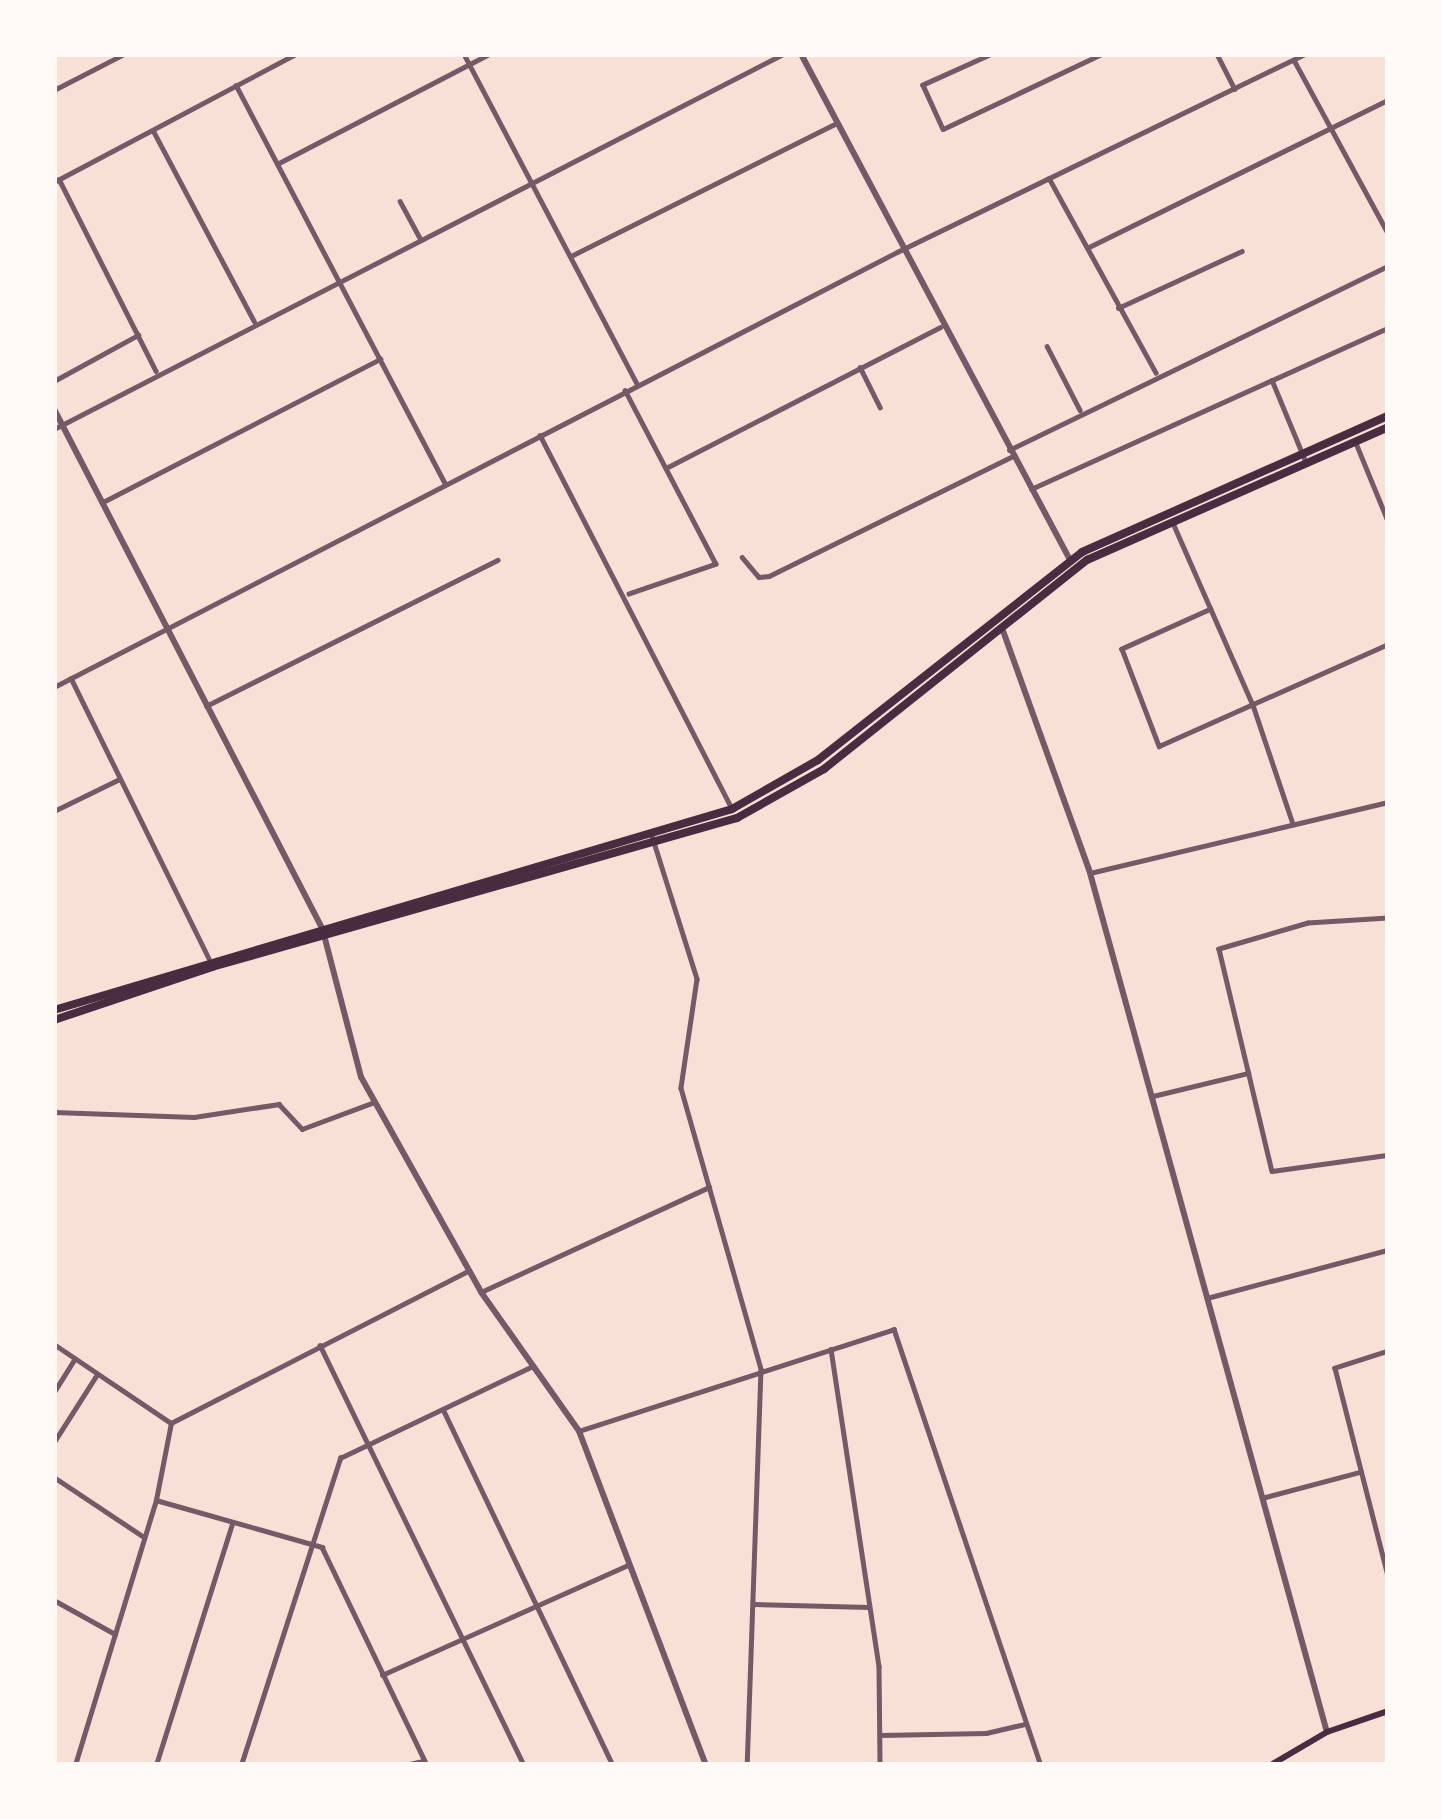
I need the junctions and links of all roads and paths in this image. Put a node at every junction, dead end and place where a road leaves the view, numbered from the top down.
1 (124, 54) edge
2 (296, 54) edge
3 (464, 54) edge
4 (489, 54) edge
5 (783, 54) edge
6 (801, 54) edge
7 (992, 54) edge
8 (1102, 54) edge
9 (1217, 54) edge
10 (1304, 54) edge
11 (1294, 60) junction
12 (470, 64) junction
13 (236, 85) junction
14 (1235, 89) junction
15 (54, 90) edge
16 (1388, 100) edge
17 (835, 124) junction
18 (1334, 130) junction
19 (154, 132) junction
20 (277, 164) junction
21 (1049, 178) junction
22 (57, 181) edge
23 (530, 181) junction
24 (400, 201) dead end
25 (1388, 233) edge
26 (420, 238) junction
27 (1087, 248) junction
28 (900, 250) junction
29 (1242, 251) dead end
30 (571, 256) junction
31 (1388, 266) edge
32 (338, 277) junction
33 (1118, 308) junction
34 (254, 321) junction
35 (940, 326) junction
36 (1388, 328) edge
37 (138, 335) junction
38 (1047, 346) dead end
39 (380, 359) junction
40 (860, 368) junction
41 (156, 370) junction
42 (1156, 373) junction
43 (1272, 380) junction
44 (54, 382) edge
45 (637, 384) junction
46 (625, 390) junction
47 (880, 407) dead end
48 (54, 409) edge
49 (1080, 410) junction
50 (1388, 416) edge
51 (58, 426) edge
52 (1388, 427) edge
53 (540, 434) junction
54 (1354, 436) junction
55 (1011, 453) junction
56 (1304, 457) junction
57 (666, 468) junction
58 (445, 482) junction
59 (1031, 489) junction
60 (103, 502) junction
61 (1170, 516) junction
62 (1388, 521) edge
63 (742, 556) dead end
64 (498, 560) dead end
65 (1072, 564) junction
66 (627, 595) junction
67 (1211, 609) junction
68 (999, 623) junction
69 (167, 627) junction
70 (1388, 644) edge
71 (71, 678) junction
72 (54, 687) edge
73 (1253, 705) junction
74 (206, 706) junction
75 (120, 779) junction
76 (1388, 802) edge
77 (54, 812) edge
78 (734, 814) junction
79 (1293, 824) junction
80 (653, 841) junction
81 (1090, 873) junction
82 (1388, 918) edge
83 (322, 930) junction
84 (210, 962) junction
85 (54, 1010) edge
86 (54, 1020) edge
87 (1248, 1072) junction
88 (1153, 1096) junction
89 (372, 1102) junction
90 (54, 1112) edge
91 (1388, 1155) edge
92 (709, 1187) junction
93 (1388, 1250) edge
94 (468, 1271) junction
95 (481, 1292) junction
96 (1207, 1298) junction
97 (54, 1344) edge
98 (320, 1345) junction
99 (830, 1349) junction
100 (1388, 1352) edge
101 (75, 1359) junction
102 (531, 1367) junction
103 (761, 1369) junction
104 (97, 1375) junction
105 (54, 1392) edge
106 (443, 1409) junction
107 (172, 1423) junction
108 (579, 1431) junction
109 (54, 1442) edge
110 (369, 1444) junction
111 (1360, 1472) junction
112 (54, 1477) edge
113 (1262, 1498) junction
114 (156, 1500) junction
115 (232, 1524) junction
116 (145, 1537) junction
117 (313, 1541) junction
118 (628, 1565) junction
119 (1388, 1576) edge
120 (54, 1601) edge
121 (753, 1604) junction
122 (538, 1606) junction
123 (869, 1607) junction
124 (115, 1634) junction
125 (466, 1639) junction
126 (382, 1676) junction
127 (1386, 1712) edge
128 (1025, 1723) junction
129 (1388, 1725) edge
130 (1327, 1732) junction
131 (880, 1735) junction
132 (426, 1763) edge
133 (75, 1765) edge
134 (156, 1765) edge
135 (241, 1765) edge
136 (405, 1765) edge
137 (524, 1765) edge
138 (613, 1765) edge
139 (706, 1765) edge
140 (747, 1765) edge
141 (880, 1765) edge
142 (1041, 1765) edge
143 (1271, 1765) edge

1 - 15 street
2 - 13 street
3 - 12 street
4 - 12 street
5 - 23 street
6 - 17 street
7 - 8 street
9 - 14 street
10 - 11 street
11 - 14 street
11 - 18 street
12 - 20 street
12 - 23 street
13 - 19 street
13 - 20 street
14 - 21 street
16 - 18 street
17 - 28 street
17 - 30 street
18 - 25 street
18 - 27 street
19 - 22 street
19 - 34 street
20 - 32 street
21 - 27 street
21 - 28 street
22 - 37 street
23 - 26 street
23 - 30 street
24 - 26 street
26 - 32 street
27 - 33 street
28 - 35 street
28 - 45 street
29 - 33 street
30 - 45 street
31 - 42 street
32 - 34 street
32 - 39 street
33 - 42 street
34 - 41 street
35 - 40 street
35 - 55 street
36 - 43 street
37 - 41 street
37 - 44 street
38 - 49 street
39 - 58 street
39 - 60 street
40 - 47 street
40 - 57 street
41 - 51 street
42 - 49 street
43 - 56 street
43 - 59 street
45 - 46 street
46 - 53 street
46 - 57 street
48 - 51 street
49 - 55 street
50 - 54 main road
51 - 60 street
52 - 54 main road
53 - 58 street
53 - 66 street
54 - 56 main road
54 - 62 street
55 - 59 street
55 - 63 street
56 - 61 main road
57 - 66 street
58 - 69 street
59 - 65 street
60 - 69 street
61 - 65 main road
61 - 67 street
64 - 74 street
65 - 68 main road
66 - 78 street
67 - 73 street
67 - 73 street
68 - 78 main road
68 - 81 street
69 - 71 street
69 - 74 street
70 - 73 street
71 - 72 street
71 - 75 street
73 - 79 street
74 - 83 street
75 - 77 street
75 - 84 street
76 - 79 street
78 - 80 main road
79 - 81 street
80 - 83 main road
80 - 92 street
81 - 88 street
82 - 87 street
83 - 84 main road
83 - 89 street
84 - 85 main road
84 - 86 main road
87 - 88 street
87 - 91 street
88 - 96 street
89 - 90 street
89 - 94 street
92 - 95 street
92 - 103 street
93 - 96 street
94 - 95 street
94 - 98 street
95 - 102 street
96 - 113 street
97 - 101 street
98 - 107 street
98 - 110 street
99 - 103 street
99 - 123 street
99 - 128 street
100 - 111 street
101 - 104 street
101 - 105 street
102 - 106 street
102 - 108 street
103 - 108 street
103 - 121 street
104 - 107 street
104 - 109 street
106 - 110 street
106 - 122 street
107 - 114 street
108 - 118 street
110 - 117 street
110 - 125 street
111 - 113 street
111 - 119 street
112 - 116 street
113 - 130 street
114 - 115 street
114 - 116 street
115 - 117 street
115 - 134 street
116 - 124 street
117 - 126 street
117 - 135 street
118 - 122 street
118 - 139 street
120 - 124 street
121 - 123 street
121 - 140 street
122 - 125 street
122 - 138 street
123 - 131 street
124 - 133 street
125 - 126 street
125 - 137 street
126 - 132 street
127 - 129 street
127 - 130 main road
128 - 131 street
128 - 142 street
130 - 143 main road
131 - 141 street
132 - 136 street

